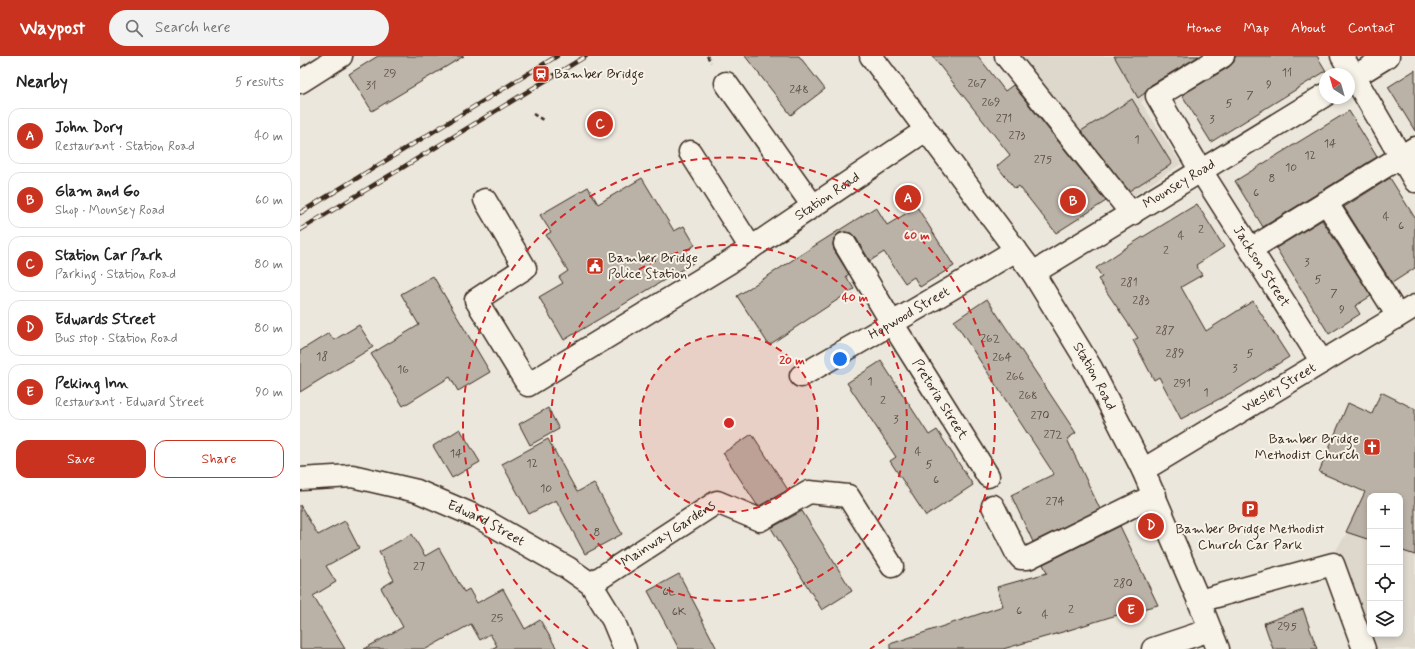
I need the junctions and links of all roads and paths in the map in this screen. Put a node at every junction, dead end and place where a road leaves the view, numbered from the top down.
1 (341, 56) edge
2 (871, 56) edge
3 (1006, 56) edge
4 (1223, 56) edge
5 (1342, 56) edge
6 (1388, 56) edge
7 (1347, 68) edge
8 (303, 74) edge
9 (1355, 77) edge
10 (726, 83) dead end
11 (1355, 84) edge
12 (1319, 99) edge
13 (533, 114) dead end
14 (543, 120) dead end
15 (926, 130) junction
16 (690, 152) dead end
17 (1408, 152) edge
18 (1201, 171) junction
19 (1415, 181) edge
20 (485, 200) dead end
21 (1326, 202) junction
22 (813, 206) junction
23 (1132, 214) junction
24 (845, 244) dead end
25 (751, 248) junction
26 (1251, 249) junction
27 (1016, 250) junction
28 (1033, 273) junction
29 (1406, 311) edge
30 (892, 323) junction
31 (1322, 362) junction
32 (801, 376) dead end
33 (1143, 470) junction
34 (988, 476) dead end
35 (300, 479) edge
36 (1155, 495) junction
37 (993, 506) dead end
38 (892, 566) dead end
39 (592, 584) junction
40 (1199, 601) junction
41 (1214, 639) edge
42 (625, 649) edge
43 (1153, 649) edge
44 (1364, 649) edge

1 - 8 street
2 - 15 street, Station Road
3 - 23 street
4 - 18 street, Jackson Street
5 - 7 street
6 - 9 street
10 - 22 street
11 - 17 street
12 - 18 street, Mounsey Road
13 - 14 path
15 - 22 street, Station Road
15 - 27 street, Station Road
16 - 25 street
17 - 19 street
17 - 21 street
18 - 23 street, Mounsey Road
18 - 26 street, Jackson Street
20 - 25 street, Station Road
21 - 26 street
21 - 29 street
22 - 25 street, Station Road
23 - 28 street, Mounsey Road
24 - 30 street, Pretoria Street
26 - 31 street, Jackson Street
27 - 28 street, Station Road
27 - 30 street, Hopwood Street
28 - 33 street, Station Road
29 - 31 street, Wesley Street
30 - 32 street, Hopwood Street
30 - 34 street, Pretoria Street
31 - 33 street, Wesley Street
33 - 36 street, Station Road
35 - 39 street, Edward Street
36 - 37 street
36 - 40 street, Station Road
38 - 39 street, Mainway Gardens
39 - 42 street, Edward Street
40 - 41 street, Station Road
40 - 44 street
41 - 43 street

